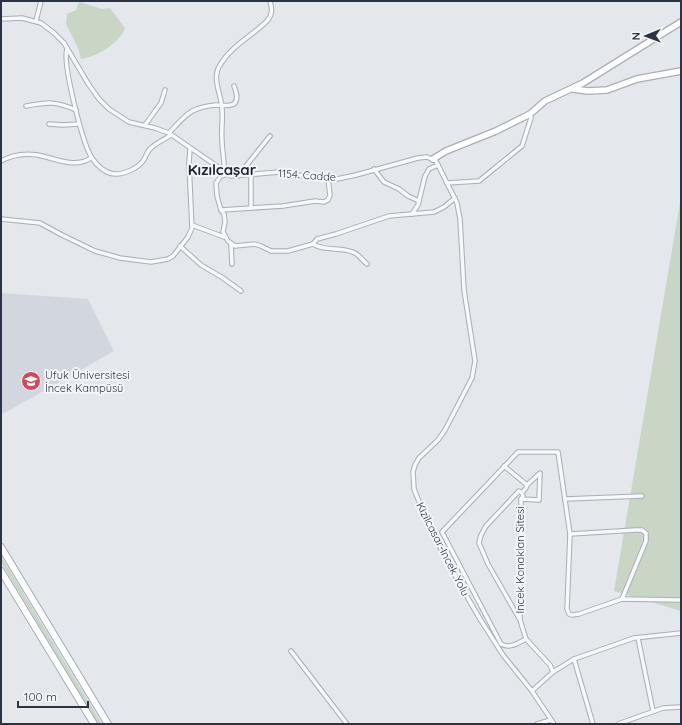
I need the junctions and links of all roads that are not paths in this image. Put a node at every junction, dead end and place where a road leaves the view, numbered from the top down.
1 (41, 1) edge
2 (270, 1) edge
3 (1, 19) edge
4 (36, 21) junction
5 (681, 22) edge
6 (67, 49) junction
7 (681, 71) edge
8 (234, 86) dead end
9 (572, 89) junction
10 (165, 90) dead end
11 (222, 105) junction
12 (26, 106) dead end
13 (76, 110) junction
14 (530, 114) junction
15 (49, 124) dead end
16 (79, 124) junction
17 (145, 125) junction
18 (170, 134) junction
19 (270, 136) dead end
20 (190, 149) junction
21 (91, 158) junction
22 (432, 159) junction
23 (1, 161) edge
24 (438, 165) junction
25 (374, 169) junction
26 (226, 172) junction
27 (251, 174) junction
28 (237, 176) junction
29 (328, 179) junction
30 (447, 183) junction
31 (455, 198) junction
32 (419, 201) junction
33 (251, 208) junction
34 (221, 210) junction
35 (412, 214) junction
36 (1, 219) edge
37 (192, 225) junction
38 (224, 236) junction
39 (231, 244) junction
40 (313, 244) junction
41 (180, 246) junction
42 (232, 264) dead end
43 (367, 264) dead end
44 (241, 291) dead end
45 (504, 466) junction
46 (527, 485) junction
47 (522, 493) junction
48 (642, 496) dead end
49 (520, 499) junction
50 (565, 499) junction
51 (570, 534) junction
52 (1, 548) edge
53 (1, 571) edge
54 (622, 599) junction
55 (681, 600) edge
56 (520, 620) junction
57 (681, 633) edge
58 (638, 638) junction
59 (526, 639) junction
60 (291, 651) dead end
61 (574, 660) junction
62 (552, 672) junction
63 (532, 691) junction
64 (681, 707) edge
65 (653, 711) junction
66 (551, 720) junction
67 (94, 724) edge
68 (108, 724) edge
69 (347, 724) edge
70 (537, 724) edge
71 (554, 724) edge
72 (593, 724) edge
73 (618, 724) edge

1 - 4 street
2 - 11 street
3 - 4 street, 1154. Cadde
4 - 6 street, 1154. Cadde
5 - 9 street
6 - 13 street
6 - 17 street, 1154. Cadde
7 - 9 street
8 - 11 street
9 - 14 street
10 - 17 street
11 - 18 street
11 - 26 street
12 - 13 street
13 - 16 street
14 - 22 street
14 - 30 street
15 - 16 street
16 - 21 street
17 - 18 street, 1154. Cadde
18 - 20 street, 1154. Cadde
18 - 21 street
19 - 28 street
20 - 26 street, 1154. Cadde
20 - 37 street
21 - 23 street
22 - 24 street, Kizilcasar-Incek Yolu
22 - 25 street, 1154. Cadde
24 - 30 street, Kizilcasar-Incek Yolu
24 - 32 street
25 - 29 street, 1154. Cadde
25 - 32 street
26 - 28 street, 1154. Cadde
26 - 34 street
27 - 28 street, 1154. Cadde
27 - 29 street, 1154. Cadde
27 - 33 street
29 - 33 street
30 - 31 street, Kizilcasar-Incek Yolu
31 - 35 street
31 - 63 street, Kizilcasar-Incek Yolu
32 - 35 street
33 - 34 street
34 - 38 street
35 - 40 street
36 - 41 street
37 - 38 street
37 - 41 street
38 - 39 street
39 - 40 street
39 - 42 street
40 - 43 street
41 - 44 street
45 - 46 street
45 - 50 street
45 - 59 street
46 - 47 street
46 - 49 street
47 - 49 street, Incek Konaklan Sitesi
47 - 56 street
48 - 50 street
49 - 56 street, Incek Konaklan Sitesi
50 - 51 street
51 - 54 street
51 - 54 street
52 - 68 main road
53 - 67 main road
54 - 55 street
56 - 59 street
57 - 58 street
58 - 61 street
58 - 65 street
59 - 62 street
60 - 69 street
61 - 62 street
61 - 72 street
62 - 63 street
63 - 66 street, Kizilcasar-Incek Yolu
64 - 65 street
65 - 73 street
66 - 70 street
66 - 71 street, Kizilcasar-Incek Yolu

